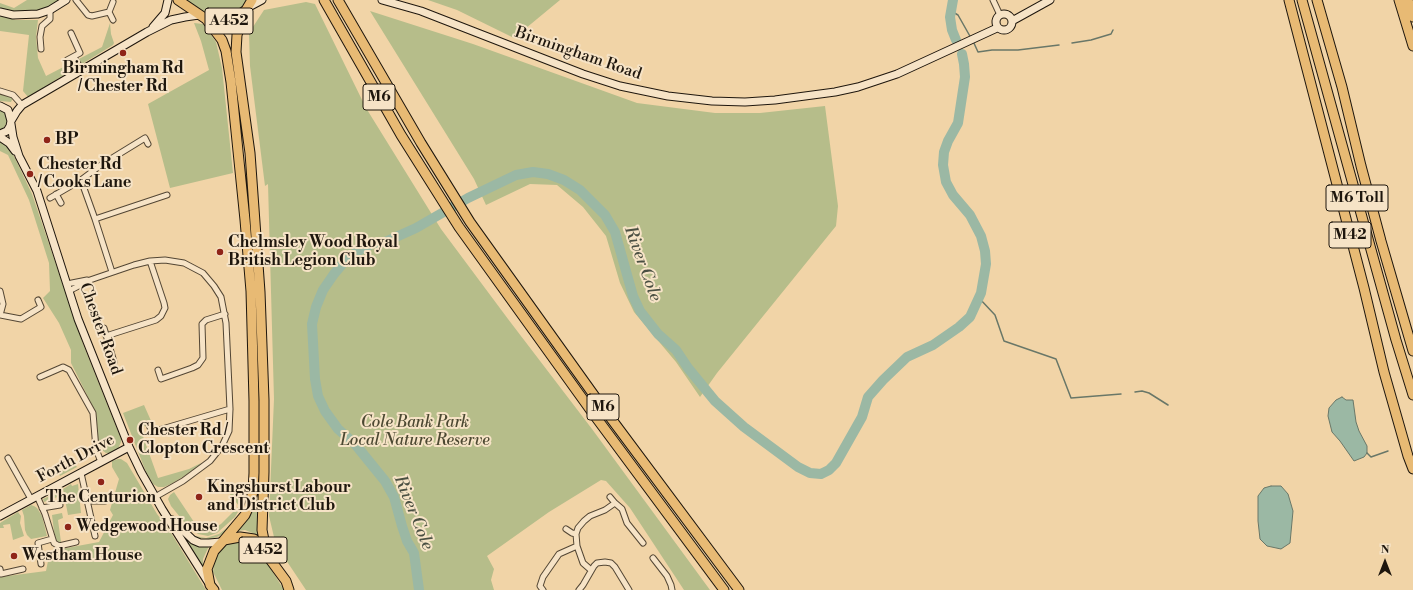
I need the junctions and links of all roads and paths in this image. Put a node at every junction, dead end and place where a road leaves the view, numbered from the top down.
1 (66, 0) edge
2 (76, 0) edge
3 (168, 0) edge
4 (178, 0) edge
5 (262, 0) edge
6 (324, 0) edge
7 (338, 0) edge
8 (382, 0) edge
9 (993, 0) edge
10 (1050, 0) edge
11 (1289, 0) edge
12 (1302, 0) edge
13 (1318, 0) edge
14 (1399, 0) edge
15 (1408, 0) edge
16 (113, 2) dead end
17 (249, 6) edge
18 (50, 10) junction
19 (0, 12) edge
20 (109, 12) junction
21 (1000, 15) junction
22 (203, 17) junction
23 (1413, 17) edge
24 (113, 20) dead end
25 (1012, 21) junction
26 (997, 28) junction
27 (147, 32) junction
28 (70, 33) dead end
29 (1413, 46) edge
30 (41, 49) dead end
31 (74, 57) junction
32 (68, 60) dead end
33 (82, 71) junction
34 (0, 91) edge
35 (22, 105) junction
36 (2, 106) edge
37 (11, 122) junction
38 (0, 136) edge
39 (148, 144) dead end
40 (19, 156) junction
41 (81, 180) junction
42 (56, 194) junction
43 (167, 195) dead end
44 (50, 198) dead end
45 (61, 203) dead end
46 (95, 219) junction
47 (150, 261) junction
48 (112, 272) junction
49 (68, 287) junction
50 (0, 292) edge
51 (38, 300) dead end
52 (225, 314) junction
53 (0, 315) edge
54 (104, 328) dead end
55 (106, 336) junction
56 (1413, 352) edge
57 (114, 362) dead end
58 (158, 370) dead end
59 (40, 377) dead end
60 (1413, 396) edge
61 (230, 409) junction
62 (149, 425) dead end
63 (129, 447) junction
64 (8, 458) dead end
65 (101, 462) junction
66 (1413, 469) edge
67 (80, 473) junction
68 (610, 497) dead end
69 (34, 498) junction
70 (155, 498) junction
71 (87, 501) junction
72 (105, 501) dead end
73 (615, 503) junction
74 (60, 505) dead end
75 (42, 508) junction
76 (162, 509) junction
77 (0, 516) edge
78 (566, 529) dead end
79 (576, 534) junction
80 (95, 536) dead end
81 (52, 539) junction
82 (223, 541) junction
83 (76, 542) dead end
84 (643, 542) dead end
85 (577, 546) junction
86 (269, 557) junction
87 (653, 558) dead end
88 (41, 564) dead end
89 (0, 569) edge
90 (23, 569) dead end
91 (591, 570) junction
92 (212, 587) edge
93 (288, 587) edge
94 (541, 589) edge
95 (579, 590) edge
96 (629, 590) edge
97 (672, 590) edge
98 (724, 590) edge
99 (739, 590) edge

1 - 18 main road
2 - 20 street
3 - 27 main road
4 - 22 highway, A452
5 - 17 main road
6 - 98 highway, M6
7 - 99 highway, M6
8 - 26 main road, Birmingham Road
9 - 21 street
10 - 25 main road
11 - 66 highway, M42
12 - 60 highway, M6 Toll
13 - 56 highway, M6 Toll
14 - 29 highway
15 - 23 highway
16 - 20 street
17 - 22 highway, A452
17 - 86 highway, A452
18 - 19 main road
18 - 30 street
20 - 24 street
21 - 25 main road
21 - 26 main road
22 - 27 main road
22 - 82 highway, A452
25 - 26 main road
27 - 33 main road
28 - 31 street
31 - 32 street
31 - 33 street
33 - 35 main road
34 - 35 street
35 - 36 main road
35 - 37 main road
36 - 37 main road, Chester Road
37 - 38 main road
37 - 40 main road, Chester Road
38 - 40 main road, Chester Road
39 - 41 street
40 - 49 main road, Chester Road
41 - 42 street
41 - 46 street
42 - 44 street
42 - 45 street
43 - 46 street
46 - 48 street
47 - 48 street
47 - 52 street
47 - 55 street
48 - 49 street
49 - 63 main road, Chester Road
50 - 53 street
51 - 53 street
52 - 58 street
52 - 61 street
54 - 55 street
55 - 57 street
59 - 65 street
61 - 62 street
61 - 70 street
63 - 65 main road, Forth Drive
63 - 70 main road, Chester Road
64 - 69 street, Forth Drive
65 - 67 main road, Forth Drive
67 - 69 main road, Forth Drive
67 - 71 street
68 - 73 street
69 - 75 street, Forth Drive
69 - 77 main road, Forth Drive
70 - 76 main road, Chester Road
71 - 72 street
71 - 80 street
73 - 79 street
73 - 84 street
74 - 75 street, Forth Drive
75 - 81 street, Forth Drive
76 - 82 main road, Chester Road
76 - 92 main road, Chester Road
78 - 79 street
79 - 85 street
81 - 83 street
81 - 88 street
82 - 86 highway, A452
82 - 92 highway, A452
85 - 91 street
85 - 94 street
86 - 93 highway, A452
87 - 97 street
89 - 90 street
91 - 95 street
91 - 96 street

